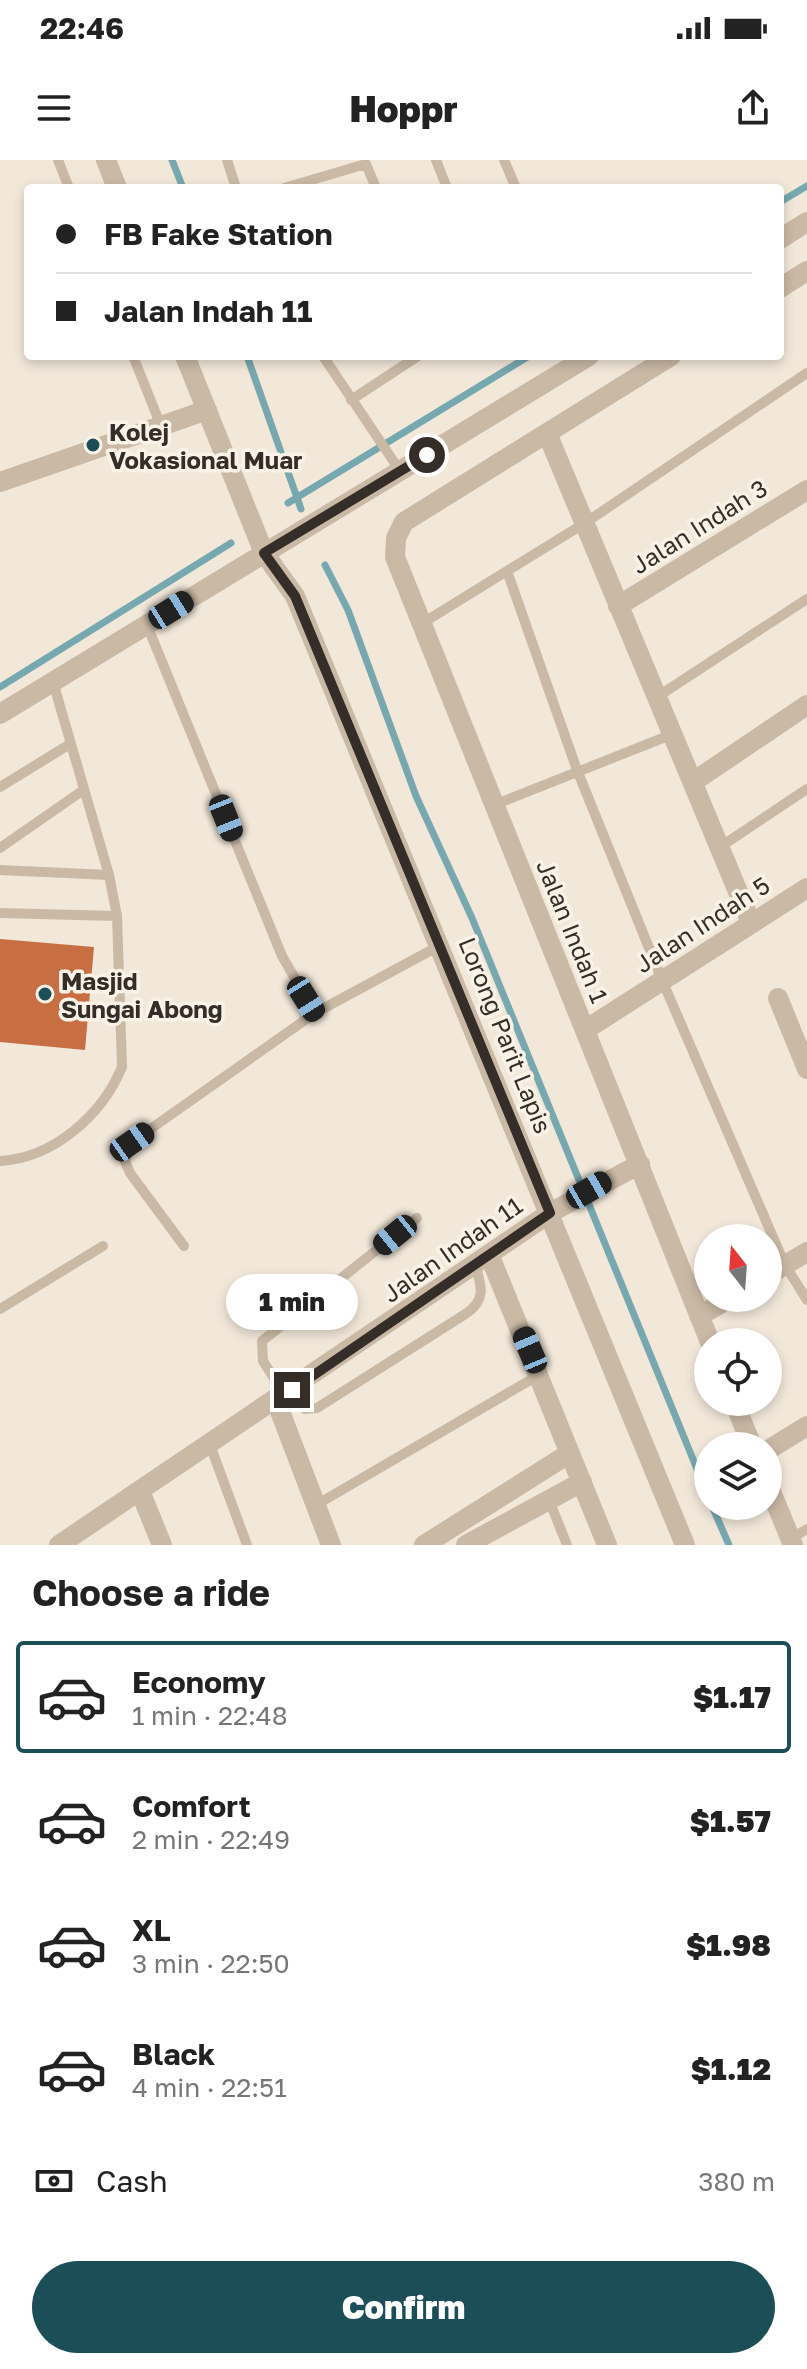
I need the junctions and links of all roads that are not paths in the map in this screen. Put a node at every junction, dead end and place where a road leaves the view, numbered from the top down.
1 (58, 160) edge
2 (106, 160) edge
3 (227, 160) edge
4 (436, 160) edge
5 (504, 160) edge
6 (372, 162) edge
7 (67, 184) edge
8 (115, 184) edge
9 (235, 184) edge
10 (298, 184) edge
11 (375, 184) edge
12 (445, 184) edge
13 (514, 184) edge
14 (807, 222) edge
15 (784, 236) edge
16 (807, 271) edge
17 (784, 285) edge
18 (135, 360) edge
19 (187, 360) edge
20 (326, 360) edge
21 (412, 360) edge
22 (582, 360) edge
23 (665, 360) edge
24 (807, 373) edge
25 (351, 400) junction
26 (207, 410) junction
27 (161, 426) junction
28 (547, 433) junction
29 (395, 463) junction
30 (0, 482) edge
31 (807, 490) edge
32 (585, 523) junction
33 (264, 553) junction
34 (507, 571) junction
35 (807, 599) edge
36 (618, 606) junction
37 (421, 624) junction
38 (147, 625) junction
39 (53, 682) junction
40 (657, 697) junction
41 (807, 705) edge
42 (0, 714) edge
43 (673, 734) junction
44 (70, 744) junction
45 (577, 770) junction
46 (693, 782) junction
47 (0, 787) edge
48 (807, 789) edge
49 (82, 791) junction
50 (494, 805) junction
51 (720, 847) junction
52 (0, 848) edge
53 (0, 870) edge
54 (109, 875) junction
55 (807, 888) edge
56 (0, 913) edge
57 (117, 916) junction
58 (751, 923) junction
59 (440, 945) junction
60 (662, 980) junction
61 (778, 998) dead end
62 (315, 1013) junction
63 (585, 1030) junction
64 (807, 1069) edge
65 (0, 1161) edge
66 (640, 1164) junction
67 (559, 1208) junction
68 (417, 1218) dead end
69 (758, 1224) edge
70 (103, 1246) dead end
71 (184, 1246) dead end
72 (807, 1252) edge
73 (482, 1259) junction
74 (782, 1267) edge
75 (782, 1276) edge
76 (807, 1300) edge
77 (0, 1309) edge
78 (706, 1312) edge
79 (699, 1316) junction
80 (704, 1328) edge
81 (540, 1374) junction
82 (284, 1395) junction
83 (807, 1426) edge
84 (782, 1441) edge
85 (210, 1445) junction
86 (570, 1453) junction
87 (582, 1482) junction
88 (140, 1491) junction
89 (548, 1498) junction
90 (316, 1505) junction
91 (782, 1510) edge
92 (797, 1538) edge
93 (72, 1541) edge
94 (162, 1545) edge
95 (247, 1545) edge
96 (331, 1545) edge
97 (424, 1545) edge
98 (466, 1545) edge
99 (567, 1545) edge
100 (607, 1545) edge
101 (685, 1545) edge

1 - 7 lane
2 - 8 street
3 - 9 lane
4 - 12 lane
5 - 13 lane
6 - 10 lane
6 - 11 lane
14 - 15 street
16 - 17 street
18 - 27 lane
19 - 26 street, Lorong Parit Lapis
20 - 25 lane
21 - 25 lane
22 - 29 street
23 - 28 street
24 - 32 lane
25 - 29 lane
26 - 27 street
26 - 33 street, Lorong Parit Lapis
27 - 30 street
28 - 32 street
28 - 37 street, Jalan Indah 1
29 - 33 street
31 - 36 street, Jalan Indah 3
32 - 34 lane
32 - 36 street
33 - 38 street
33 - 59 street, Lorong Parit Lapis
34 - 37 lane
34 - 45 lane
35 - 40 lane
36 - 40 street
37 - 50 street, Jalan Indah 1
38 - 39 street
38 - 62 lane
39 - 42 street
39 - 44 lane
40 - 43 street
41 - 46 street
43 - 45 lane
43 - 46 street
44 - 47 lane
44 - 49 lane
45 - 50 lane
45 - 60 lane
46 - 51 street
48 - 51 lane
49 - 52 lane
49 - 54 lane
50 - 63 street, Jalan Indah 1
51 - 58 street
53 - 54 lane
54 - 57 lane
55 - 58 street, Jalan Indah 5
56 - 57 lane
57 - 65 lane
58 - 60 street, Jalan Indah 5
59 - 62 lane
59 - 67 street, Lorong Parit Lapis
60 - 63 street, Jalan Indah 5
60 - 69 lane
61 - 64 street
62 - 71 lane
63 - 66 street, Jalan Indah 1
66 - 67 street, Jalan Indah 11
66 - 79 street, Jalan Indah 1
67 - 73 street, Jalan Indah 11
67 - 101 street, Lorong Parit Lapis
68 - 82 lane
70 - 77 lane
72 - 74 street
73 - 81 street
73 - 82 street, Jalan Indah 11
73 - 82 lane
75 - 76 lane
78 - 79 street
79 - 80 street, Jalan Indah 1
81 - 86 street
81 - 90 lane
82 - 85 street, Jalan Indah 11
82 - 90 street
83 - 84 street
85 - 88 street, Jalan Indah 11
85 - 95 lane
86 - 87 street
86 - 97 street
87 - 89 street
87 - 100 street
88 - 93 street, Jalan Indah 11
88 - 94 street
89 - 98 street
89 - 99 lane
90 - 96 street
91 - 92 street

